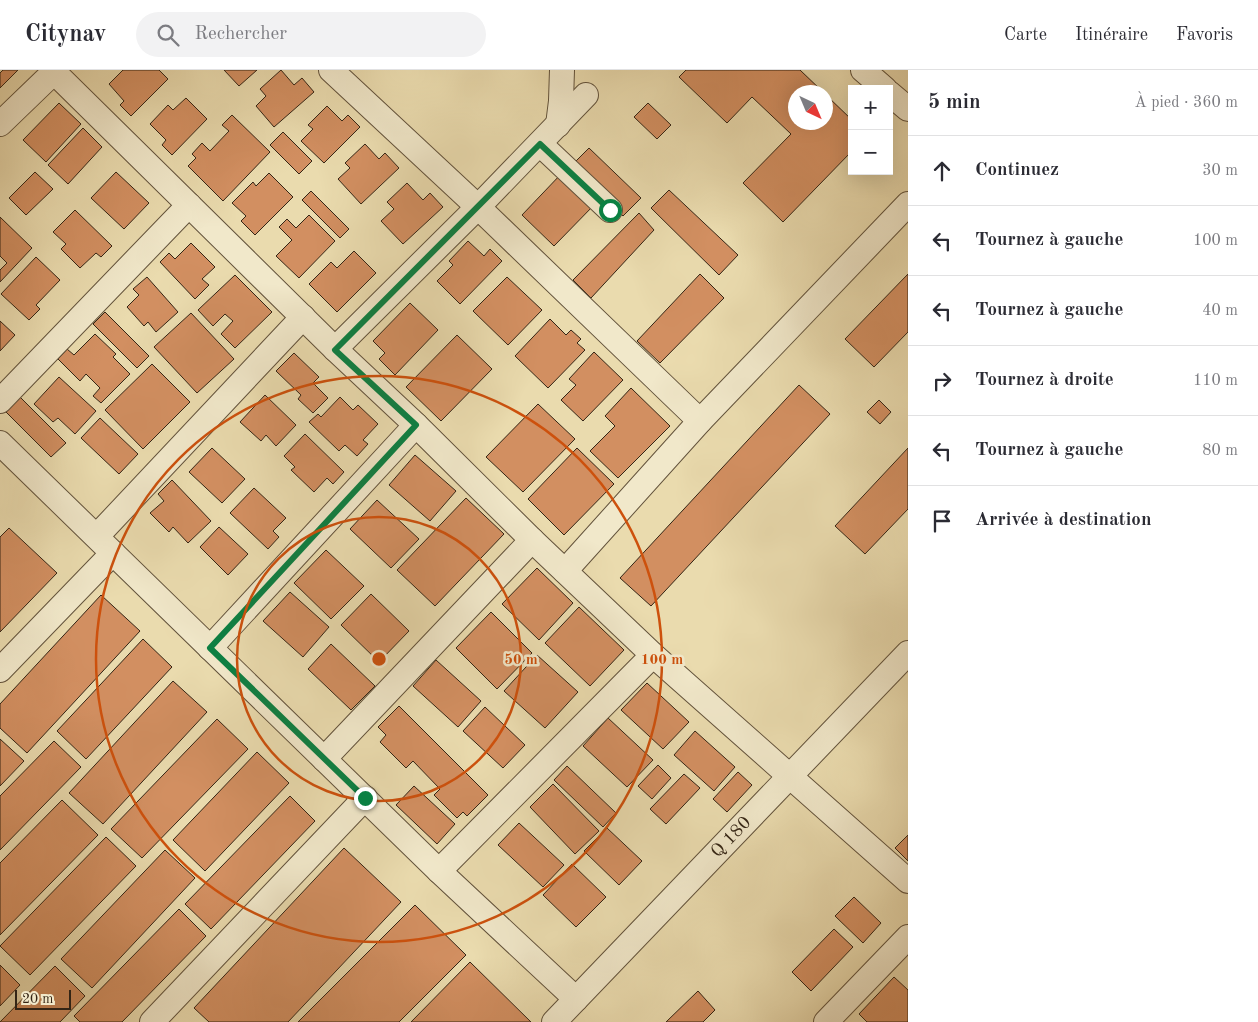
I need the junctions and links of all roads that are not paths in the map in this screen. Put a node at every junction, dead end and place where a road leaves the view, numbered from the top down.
1 (331, 70) edge
2 (562, 70) edge
3 (863, 70) edge
4 (55, 71) edge
5 (880, 85) edge
6 (586, 95) dead end
7 (893, 96) edge
8 (908, 109) edge
9 (0, 124) edge
10 (558, 125) junction
11 (540, 144) junction
12 (908, 204) edge
13 (189, 205) junction
14 (478, 208) junction
15 (610, 210) dead end
16 (303, 317) junction
17 (335, 350) junction
18 (0, 401) edge
19 (700, 421) junction
20 (416, 425) junction
21 (0, 443) edge
22 (97, 536) junction
23 (532, 540) junction
24 (113, 553) junction
25 (565, 571) junction
26 (210, 648) junction
27 (908, 653) edge
28 (652, 655) junction
29 (0, 670) edge
30 (324, 759) junction
31 (791, 776) junction
32 (365, 798) junction
33 (439, 871) junction
34 (908, 881) edge
35 (908, 937) edge
36 (576, 999) junction
37 (152, 1022) edge
38 (554, 1022) edge
39 (826, 1022) edge

1 - 14 street
2 - 10 street
3 - 5 street
4 - 9 street
4 - 13 street
6 - 10 street
7 - 8 street
10 - 11 street
11 - 14 street
11 - 15 street
12 - 19 street
13 - 16 street
13 - 18 street
14 - 17 street
14 - 19 street
16 - 17 street
16 - 22 street
17 - 20 street
19 - 25 street
20 - 23 street
20 - 26 street
21 - 22 street
22 - 24 street
23 - 25 street
23 - 30 street
24 - 26 street
24 - 29 street
25 - 28 street
26 - 30 street
27 - 31 street, Q 180
28 - 31 street
28 - 33 street
30 - 32 street
31 - 34 street
31 - 36 street, Q 180
32 - 33 street
32 - 37 street
33 - 36 street
35 - 39 street
36 - 38 street, Q 180

